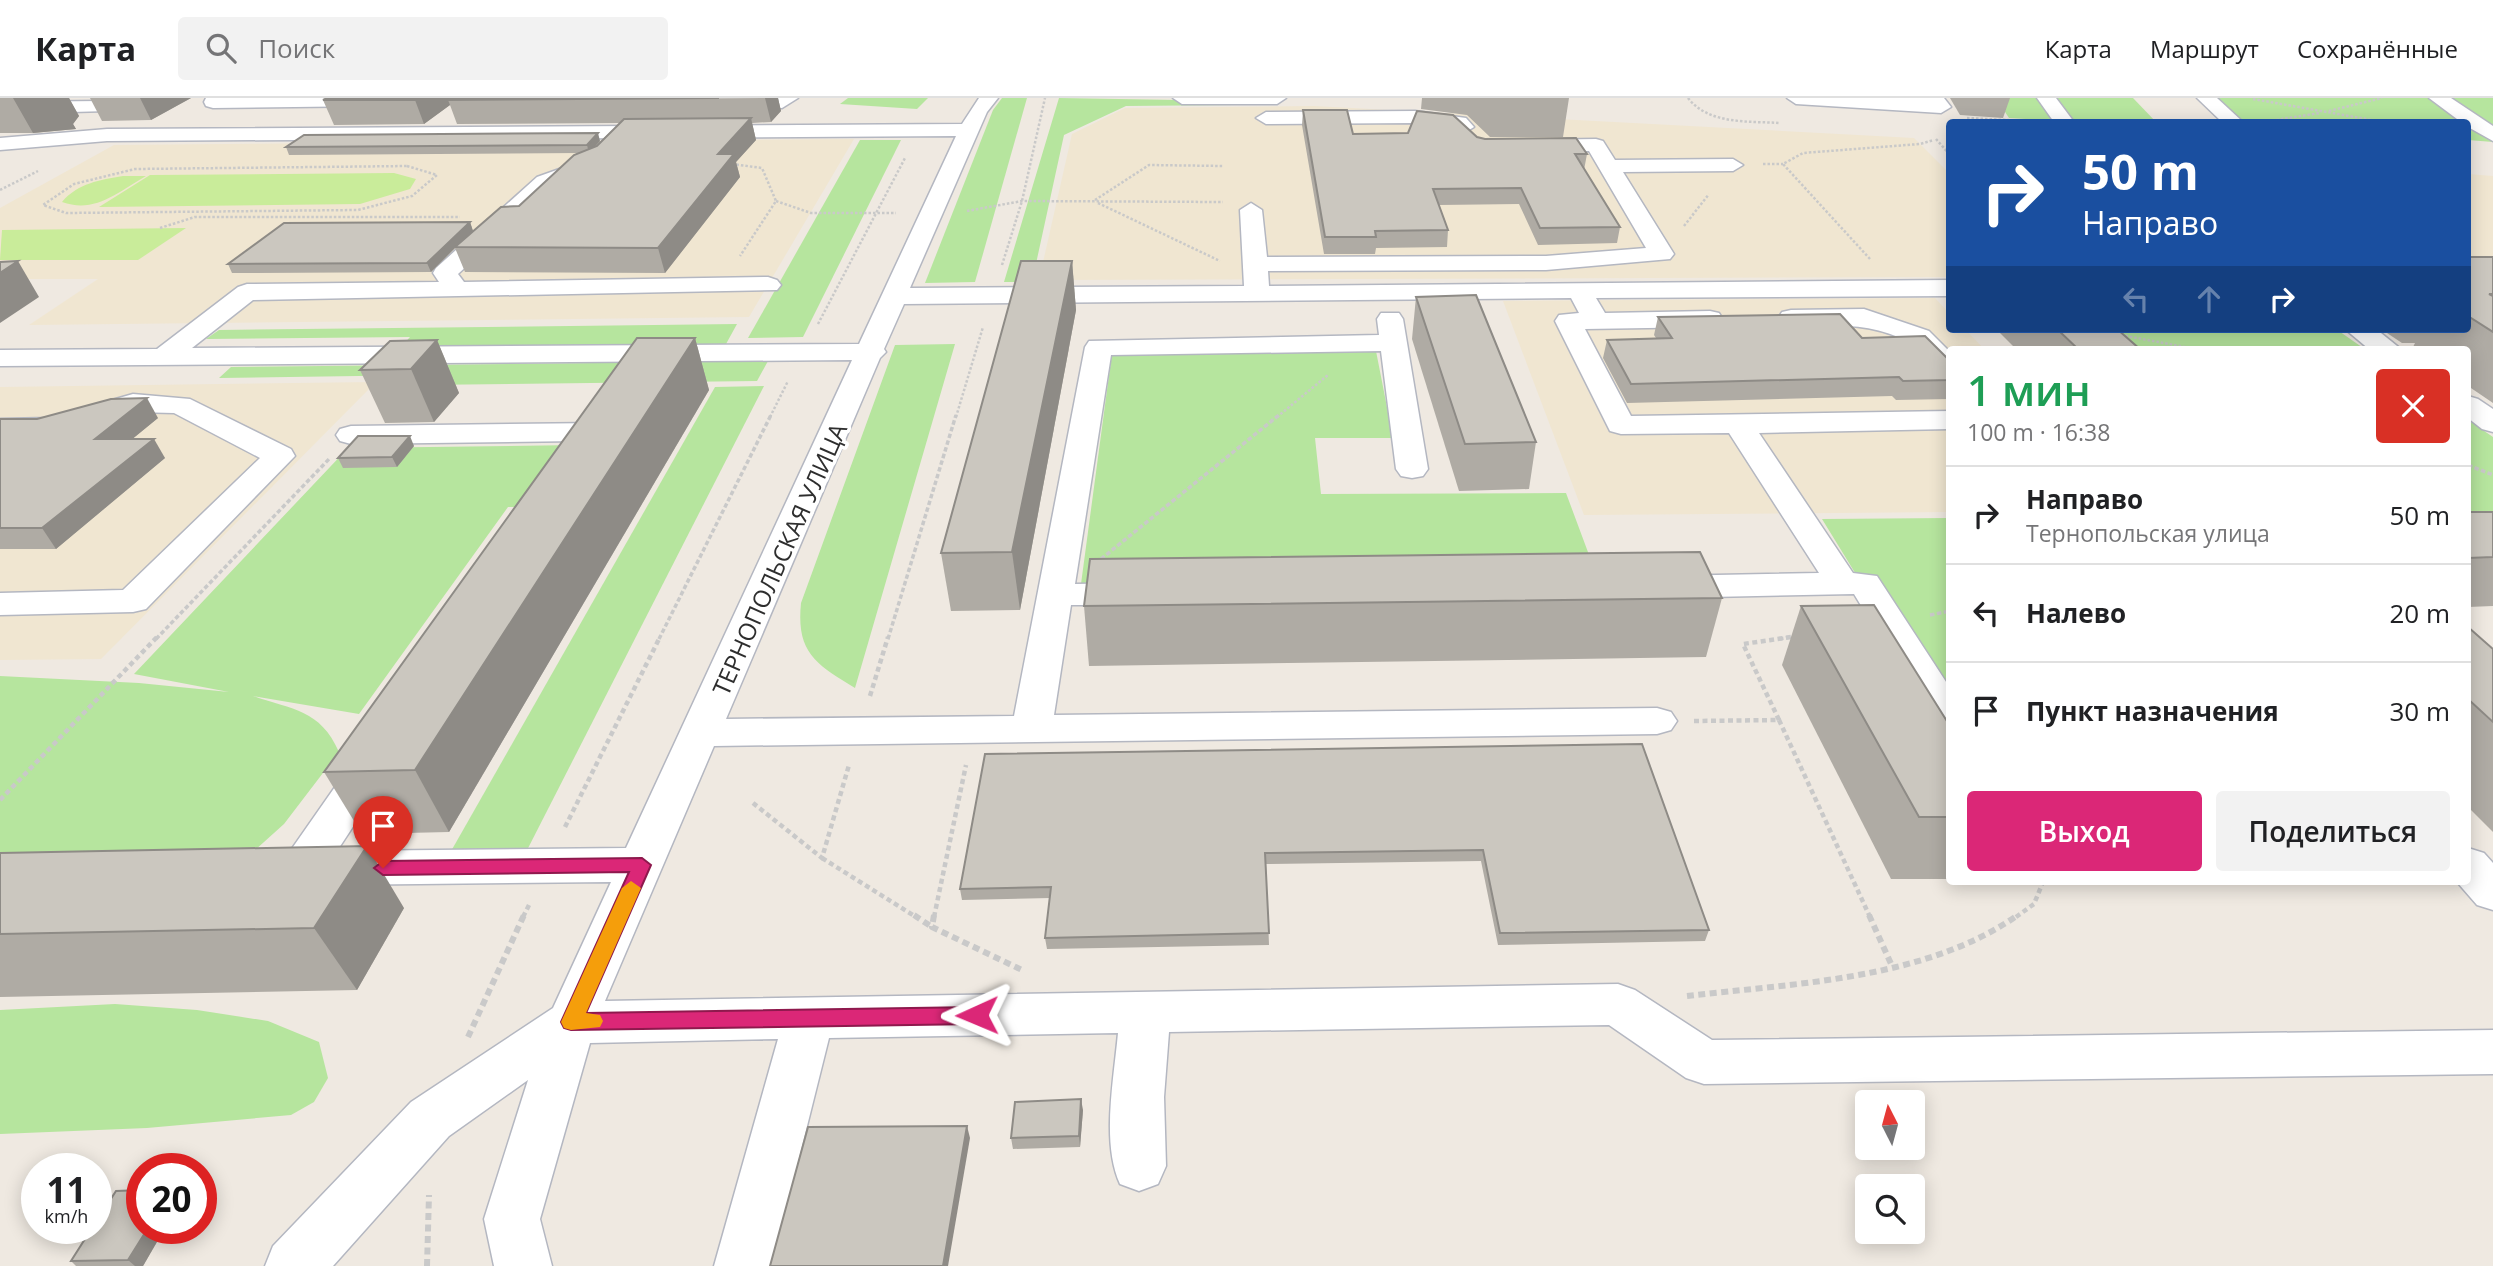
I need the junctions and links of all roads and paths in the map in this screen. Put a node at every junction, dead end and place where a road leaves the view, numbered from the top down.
1 (221, 98) edge
2 (989, 98) edge
3 (1045, 98) edge
4 (1182, 98) edge
5 (1277, 98) edge
6 (1796, 98) edge
7 (1935, 98) edge
8 (2046, 98) edge
9 (2206, 98) edge
10 (2247, 98) edge
11 (2382, 98) edge
12 (2438, 98) edge
13 (388, 99) edge
14 (701, 100) edge
15 (786, 100) edge
16 (123, 103) dead end
17 (101, 107) junction
18 (0, 108) edge
19 (2325, 112) junction
20 (452, 116) edge
21 (565, 116) edge
22 (1266, 118) dead end
23 (1962, 118) dead end
24 (1978, 119) edge
25 (2062, 119) edge
26 (2230, 119) edge
27 (2278, 119) edge
28 (2366, 119) edge
29 (2469, 119) edge
30 (2471, 120) edge
31 (920, 130) junction
32 (970, 130) junction
33 (624, 131) junction
34 (429, 132) junction
35 (547, 132) junction
36 (342, 133) junction
37 (1944, 135) dead end
38 (2493, 135) edge
39 (70, 138) junction
40 (1476, 138) edge
41 (1934, 140) junction
42 (2471, 141) edge
43 (2493, 143) edge
44 (0, 144) edge
45 (1509, 146) edge
46 (1946, 151) edge
47 (1733, 165) joint
48 (1224, 166) dead end
49 (1609, 166) junction
50 (762, 168) dead end
51 (776, 201) junction
52 (1022, 201) junction
53 (1094, 201) junction
54 (1223, 202) dead end
55 (258, 207) dead end
56 (1251, 210) dead end
57 (251, 211) junction
58 (876, 213) junction
59 (899, 213) dead end
60 (959, 213) dead end
61 (377, 216) junction
62 (243, 217) junction
63 (506, 217) junction
64 (365, 222) edge
65 (160, 228) dead end
66 (1662, 254) junction
67 (1256, 279) junction
68 (768, 285) dead end
69 (721, 286) junction
70 (1944, 288) edge
71 (457, 289) junction
72 (1579, 291) junction
73 (1388, 292) junction
74 (993, 295) junction
75 (896, 296) junction
76 (1770, 318) edge
77 (1730, 319) edge
78 (1597, 321) junction
79 (2364, 333) edge
80 (2110, 334) edge
81 (1379, 343) junction
82 (2178, 346) edge
83 (2382, 346) edge
84 (803, 352) junction
85 (872, 352) junction
86 (164, 356) junction
87 (235, 356) junction
88 (0, 358) edge
89 (1946, 364) edge
90 (180, 405) junction
91 (2471, 407) edge
92 (1946, 420) edge
93 (2493, 423) edge
94 (1738, 424) junction
95 (0, 428) edge
96 (351, 435) dead end
97 (2471, 466) edge
98 (1412, 470) dead end
99 (2493, 475) edge
100 (568, 478) edge
101 (1843, 584) junction
102 (1636, 587) edge
103 (1167, 594) edge
104 (1057, 595) junction
105 (0, 604) edge
106 (1810, 635) edge
107 (1946, 714) edge
108 (1779, 720) junction
109 (1657, 721) joint
110 (1032, 728) junction
111 (974, 729) junction
112 (859, 732) junction
113 (701, 733) junction
114 (388, 742) edge
115 (753, 803) dead end
116 (576, 805) dead end
117 (821, 858) junction
118 (642, 865) junction
119 (2042, 885) edge
120 (932, 927) junction
121 (1892, 966) junction
122 (1026, 972) dead end
123 (1618, 1004) junction
124 (1145, 1012) junction
125 (809, 1018) junction
126 (571, 1022) junction
127 (2493, 1052) edge
128 (1139, 1166) dead end
129 (290, 1265) edge
130 (523, 1266) edge
131 (743, 1266) edge

1 - 13 street
2 - 32 street, ТЕРНОПОЛЬСКАЯ УЛИЦА
3 - 52 path
4 - 5 street
6 - 7 street
8 - 25 street
9 - 26 street
10 - 19 path
11 - 19 path
12 - 29 street
13 - 36 street
14 - 15 street
16 - 17 street
17 - 18 street
17 - 39 street
19 - 27 path
19 - 28 path
20 - 34 street
21 - 35 street
22 - 40 street
23 - 24 path
30 - 38 street
31 - 32 street
31 - 33 street
31 - 58 path
32 - 75 street, ТЕРНОПОЛЬСКАЯ УЛИЦА
33 - 35 street
33 - 63 street
34 - 35 street
34 - 36 street
36 - 39 street
37 - 41 path
39 - 44 street
41 - 46 path
41 - 70 path
42 - 43 street
45 - 49 street
47 - 49 street
47 - 66 path
48 - 53 path
49 - 66 street
50 - 51 path
51 - 58 path
51 - 69 path
52 - 53 path
52 - 60 path
52 - 74 path
53 - 54 path
53 - 67 path
55 - 57 path
56 - 67 street
57 - 57 path
57 - 62 path
58 - 59 path
58 - 84 path
61 - 62 path
61 - 63 path
61 - 64 path
62 - 65 path
63 - 71 street
66 - 67 street
67 - 73 street
67 - 74 street
68 - 69 street
69 - 71 street
70 - 72 street
71 - 86 street
72 - 73 street
72 - 78 street
73 - 81 street
74 - 75 street
74 - 112 path
75 - 85 street, ТЕРНОПОЛЬСКАЯ УЛИЦА
76 - 89 street
77 - 78 street
78 - 94 street
79 - 83 street
80 - 82 path
81 - 98 street
81 - 104 path
81 - 104 street
84 - 85 street
84 - 87 street
84 - 116 path
85 - 113 street, ТЕРНОПОЛЬСКАЯ УЛИЦА
86 - 87 street
86 - 88 street
87 - 90 street
90 - 95 street
90 - 105 street
91 - 93 street
92 - 94 street
94 - 101 street
96 - 100 street
97 - 99 path
101 - 102 street
101 - 107 street
103 - 104 street
104 - 110 street
106 - 108 path
108 - 109 path
108 - 121 path
109 - 110 street
110 - 111 street
111 - 112 street
111 - 120 path
112 - 113 street
112 - 117 path
113 - 118 street, ТЕРНОПОЛЬСКАЯ УЛИЦА
114 - 118 street
115 - 117 path
117 - 120 path
118 - 126 street, ТЕРНОПОЛЬСКАЯ УЛИЦА
119 - 121 path
120 - 122 path
121 - 123 path
123 - 124 street
123 - 127 street
124 - 125 street
124 - 128 street
125 - 126 street
125 - 131 street
126 - 129 street
126 - 130 street, ТЕРНОПОЛЬСКАЯ УЛИЦА

